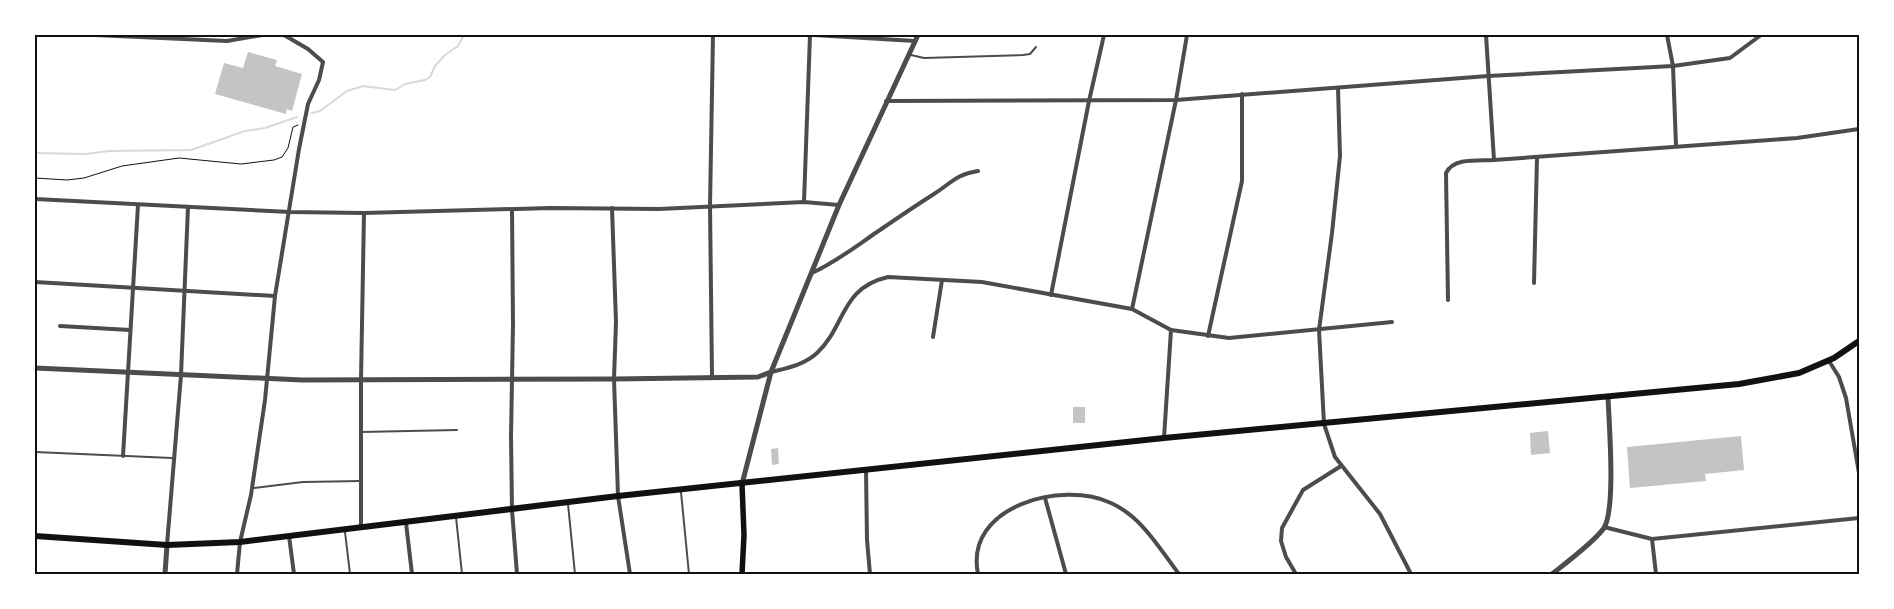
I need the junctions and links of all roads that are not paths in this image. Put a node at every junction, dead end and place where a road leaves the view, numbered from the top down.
1 (95, 35) edge
2 (195, 35) edge
3 (262, 35) edge
4 (284, 35) edge
5 (714, 35) edge
6 (810, 35) edge
7 (814, 35) edge
8 (918, 35) edge
9 (1104, 35) edge
10 (1187, 35) edge
11 (1486, 35) edge
12 (1667, 35) edge
13 (1761, 35) edge
14 (194, 40) junction
15 (915, 41) junction
16 (1036, 47) dead end
17 (908, 55) junction
18 (1673, 66) junction
19 (1488, 76) junction
20 (1338, 88) junction
21 (1242, 94) junction
22 (1176, 100) junction
23 (886, 101) junction
24 (1089, 101) junction
25 (1859, 129) edge
26 (1676, 146) junction
27 (1537, 157) junction
28 (1494, 160) junction
29 (978, 171) dead end
30 (35, 199) edge
31 (804, 202) junction
32 (138, 205) junction
33 (839, 205) junction
34 (710, 206) junction
35 (188, 207) junction
36 (612, 208) junction
37 (512, 209) junction
38 (290, 212) junction
39 (364, 213) junction
40 (810, 274) junction
41 (942, 280) junction
42 (35, 282) edge
43 (1534, 283) dead end
44 (132, 288) junction
45 (184, 291) junction
46 (1051, 295) junction
47 (275, 296) junction
48 (1448, 300) dead end
49 (1132, 309) junction
50 (1392, 322) dead end
51 (60, 326) dead end
52 (130, 330) junction
53 (1171, 330) junction
54 (1319, 330) junction
55 (1208, 336) junction
56 (933, 337) dead end
57 (1859, 341) edge
58 (1829, 361) junction
59 (35, 368) edge
60 (128, 372) junction
61 (771, 372) junction
62 (180, 375) junction
63 (712, 377) junction
64 (267, 379) junction
65 (512, 379) junction
66 (361, 380) junction
67 (614, 380) junction
68 (1608, 397) junction
69 (1324, 424) junction
70 (457, 430) dead end
71 (361, 432) junction
72 (1164, 438) junction
73 (35, 452) edge
74 (124, 456) junction
75 (174, 458) junction
76 (1341, 466) junction
77 (866, 470) junction
78 (1859, 473) edge
79 (361, 482) junction
80 (742, 484) junction
81 (252, 488) junction
82 (681, 490) junction
83 (618, 496) junction
84 (1046, 498) junction
85 (568, 502) junction
86 (512, 510) junction
87 (456, 516) junction
88 (1859, 518) edge
89 (406, 523) junction
90 (361, 527) junction
91 (1604, 527) junction
92 (345, 529) junction
93 (35, 536) edge
94 (289, 536) junction
95 (1652, 539) junction
96 (240, 542) junction
97 (166, 545) junction
98 (165, 574) edge
99 (237, 574) edge
100 (294, 574) edge
101 (350, 574) edge
102 (412, 574) edge
103 (462, 574) edge
104 (517, 574) edge
105 (575, 574) edge
106 (630, 574) edge
107 (689, 574) edge
108 (742, 574) edge
109 (870, 574) edge
110 (978, 574) edge
111 (1066, 574) edge
112 (1179, 574) edge
113 (1296, 574) edge
114 (1410, 574) edge
115 (1552, 574) edge
116 (1656, 574) edge

1 - 14 street
2 - 14 street
3 - 14 street
4 - 38 street
5 - 34 street
6 - 31 street
7 - 15 street
8 - 15 street
9 - 24 street
10 - 22 street
11 - 19 street
12 - 18 street
13 - 18 street
15 - 17 street
16 - 17 lane
17 - 23 street
18 - 19 street
18 - 26 street
19 - 20 street
19 - 28 street
20 - 21 street
20 - 54 street
21 - 22 street
21 - 55 street
22 - 24 street
22 - 49 street
23 - 24 street
23 - 33 street
24 - 46 street
25 - 26 street
26 - 27 street
27 - 28 street
27 - 43 street
28 - 48 street
29 - 40 street
30 - 32 street
31 - 33 street
31 - 34 street
32 - 35 street
32 - 44 street
33 - 40 street
34 - 36 street
34 - 63 street
35 - 38 street
35 - 45 street
36 - 37 street
36 - 67 street
37 - 39 street
37 - 65 street
38 - 39 street
38 - 47 street
39 - 66 street
40 - 61 street
41 - 46 street
41 - 56 street
41 - 61 street
42 - 44 street
44 - 45 street
44 - 52 street
45 - 47 street
45 - 62 street
46 - 49 street
47 - 64 street
49 - 53 street
50 - 54 street
51 - 52 street
52 - 60 street
53 - 55 street
53 - 72 street
54 - 55 street
54 - 69 street
57 - 58 main road
58 - 68 main road
58 - 78 street
59 - 60 street
60 - 62 street
60 - 74 street
61 - 63 street
61 - 80 street
62 - 64 street
62 - 75 street
63 - 67 street
64 - 66 street
64 - 81 street
65 - 66 street
65 - 67 street
65 - 86 street
66 - 71 street
67 - 83 street
68 - 69 main road
68 - 91 street
69 - 72 main road
69 - 76 street
70 - 71 lane
71 - 79 street
72 - 77 main road
73 - 74 lane
74 - 75 lane
75 - 97 street
76 - 113 street
76 - 114 street
77 - 80 main road
77 - 109 street
79 - 81 lane
79 - 90 street
80 - 82 main road
80 - 108 main road
81 - 96 street
82 - 83 main road
82 - 107 lane
83 - 85 main road
83 - 106 street
84 - 110 street
84 - 111 street
84 - 112 street
85 - 86 main road
85 - 105 lane
86 - 87 main road
86 - 104 street
87 - 89 main road
87 - 103 lane
88 - 95 street
89 - 90 main road
89 - 102 street
90 - 92 main road
91 - 95 street
91 - 115 street
92 - 94 main road
92 - 101 lane
93 - 97 main road
94 - 96 main road
94 - 100 street
95 - 116 street
96 - 97 main road
96 - 99 street
97 - 98 street

